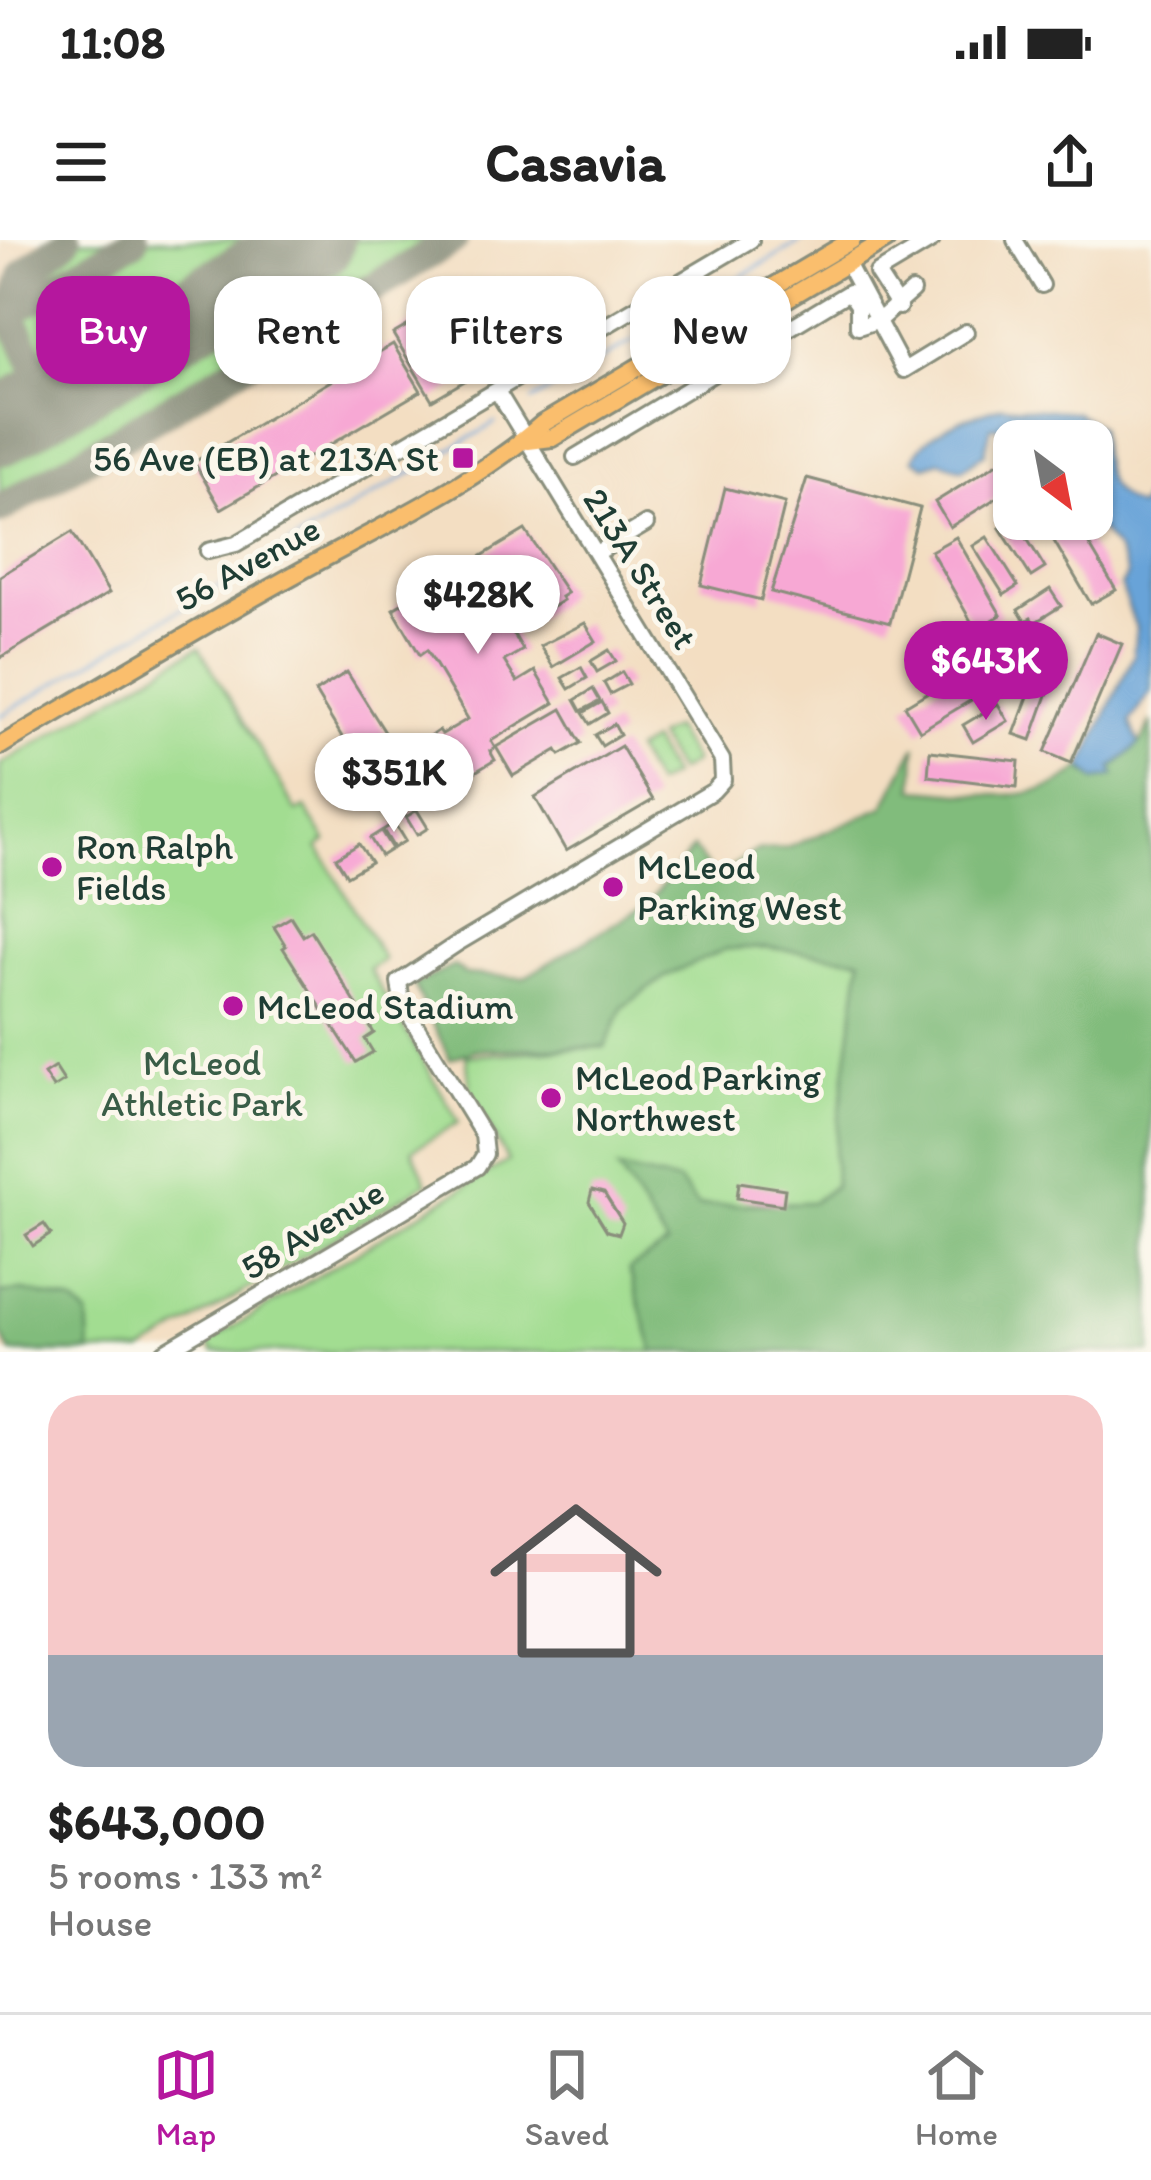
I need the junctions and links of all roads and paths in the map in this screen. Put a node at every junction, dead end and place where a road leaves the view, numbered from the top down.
1 (751, 240) edge
2 (886, 240) edge
3 (932, 240) edge
4 (1015, 240) edge
5 (849, 242) edge
6 (847, 263) junction
7 (1042, 285) dead end
8 (912, 292) dead end
9 (898, 307) junction
10 (879, 320) junction
11 (966, 332) dead end
12 (497, 391) junction
13 (527, 441) junction
14 (575, 457) dead end
15 (646, 524) dead end
16 (208, 551) dead end
17 (597, 553) junction
18 (0, 746) edge
19 (485, 1154) joint
20 (164, 1352) edge

1 - 12 street
2 - 6 main road, 56 Avenue
3 - 9 street
4 - 7 street
5 - 6 main road
5 - 13 main road, 56 Avenue
6 - 10 street
6 - 13 main road, 56 Avenue
8 - 9 street
9 - 10 street
10 - 11 street
10 - 14 street
12 - 13 street, 213A Street
12 - 16 street
13 - 17 street, 213A Street
13 - 18 main road, 56 Avenue
15 - 17 street
17 - 19 street, 213A Street
19 - 20 street, 58 Avenue

